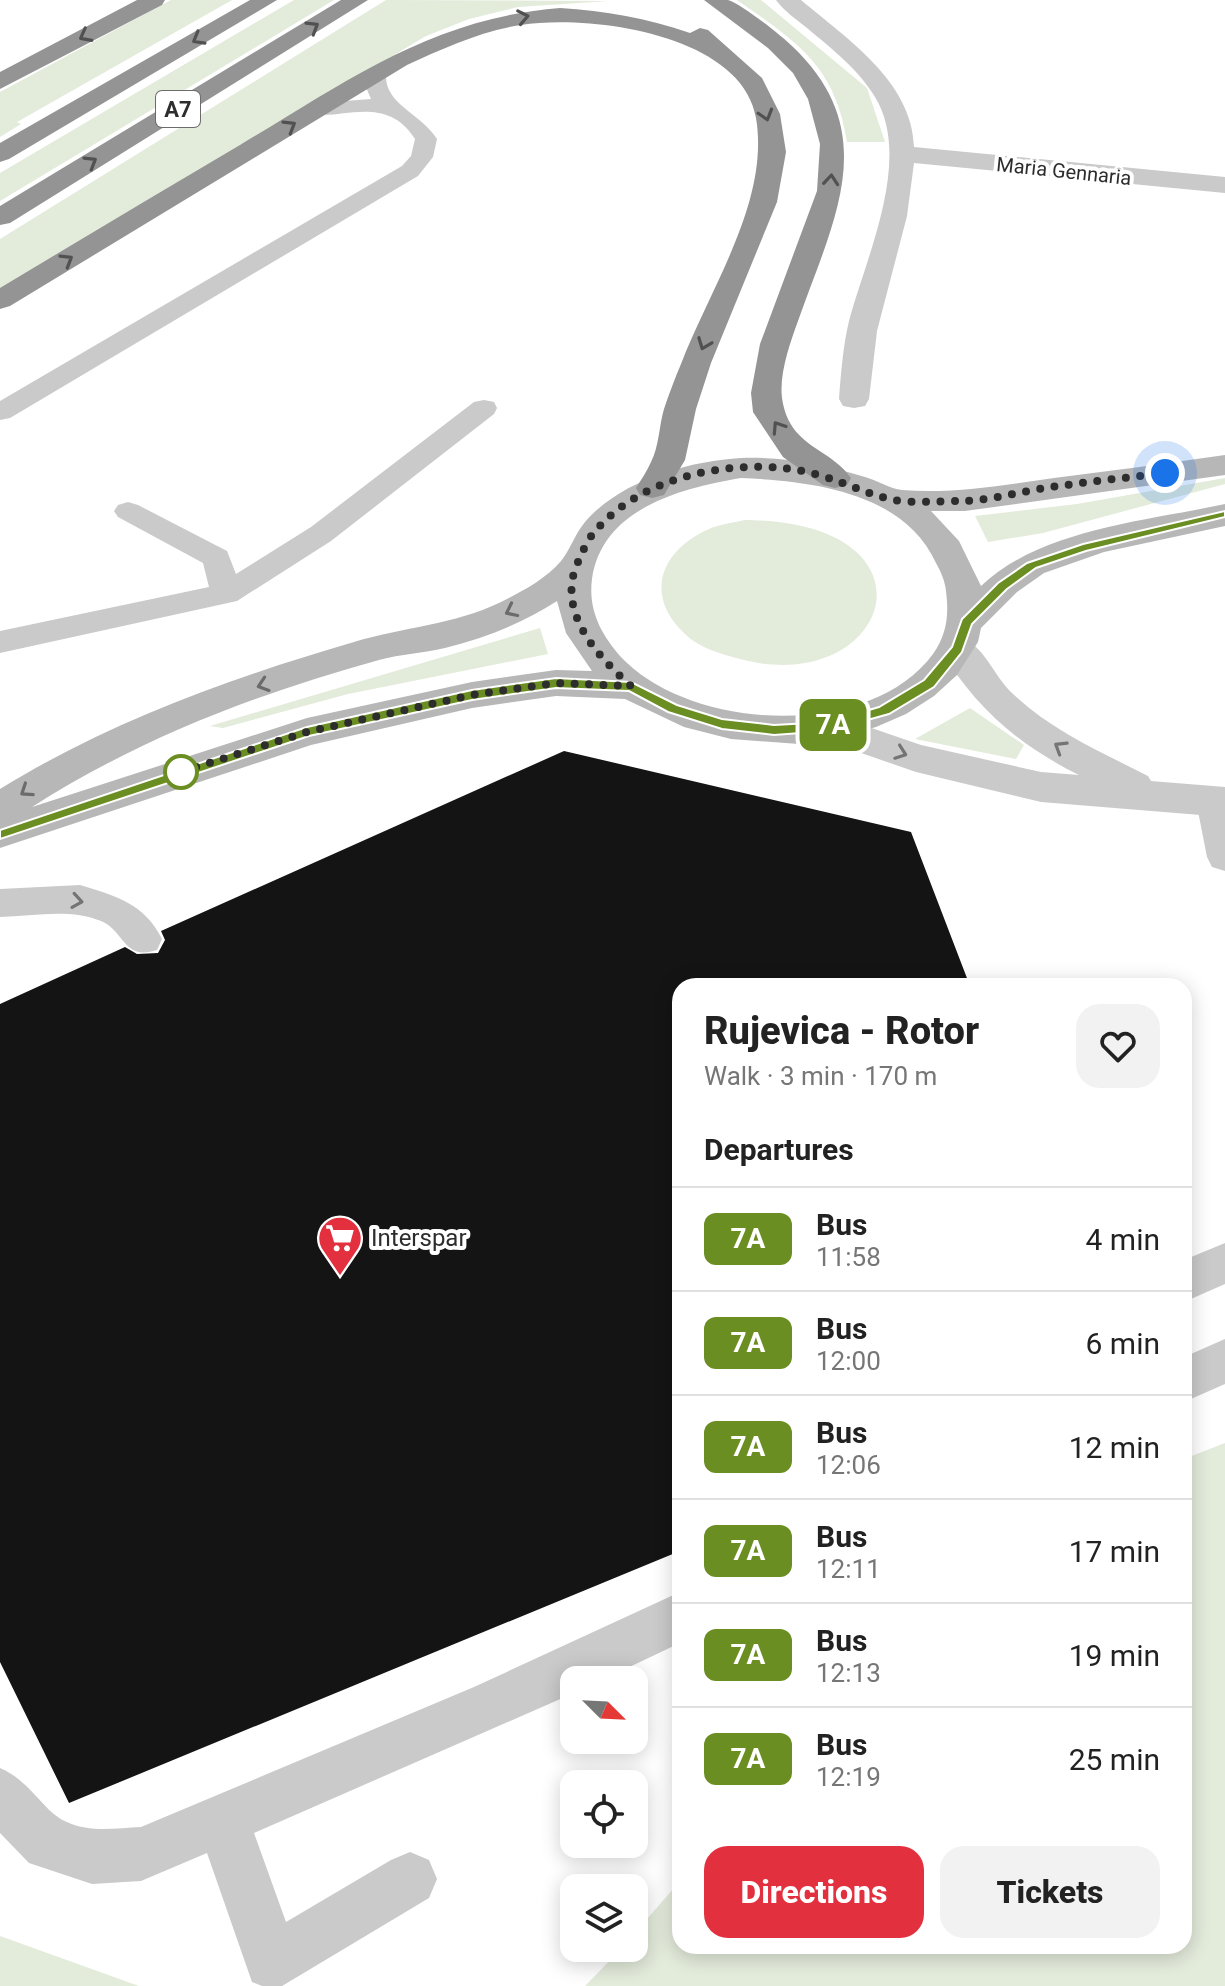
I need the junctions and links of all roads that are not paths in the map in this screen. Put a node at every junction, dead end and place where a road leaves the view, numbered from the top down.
1 (154, 0) edge
2 (266, 0) edge
3 (357, 0) edge
4 (631, 0) edge
5 (694, 0) edge
6 (715, 0) edge
7 (787, 0) edge
8 (746, 23) junction
9 (723, 53) junction
10 (376, 74) junction
11 (0, 82) edge
12 (392, 107) junction
13 (318, 109) junction
14 (0, 154) edge
15 (903, 154) junction
16 (1225, 185) edge
17 (0, 217) edge
18 (0, 300) edge
19 (854, 399) dead end
20 (484, 408) dead end
21 (0, 412) edge
22 (1225, 465) edge
23 (835, 478) junction
24 (652, 488) junction
25 (891, 500) junction
26 (128, 511) dead end
27 (1225, 515) edge
28 (575, 568) junction
29 (226, 594) junction
30 (962, 636) junction
31 (0, 642) edge
32 (631, 686) junction
33 (828, 727) junction
34 (1154, 796) junction
35 (1219, 801) edge
36 (0, 808) edge
37 (0, 833) edge
38 (1225, 857) edge
39 (0, 903) edge
40 (144, 939) dead end
41 (1225, 1263) edge
42 (1192, 1277) edge
43 (1225, 1361) edge
44 (1192, 1376) edge
45 (672, 1621) edge
46 (0, 1795) edge
47 (222, 1820) junction
48 (410, 1879) dead end

1 -> 11 highway
2 -> 14 highway, A7
17 -> 3 highway, A7
4 - 9 highway
5 - 8 highway
6 - 8 highway
7 - 15 street
23 -> 8 highway
10 -> 9 highway
9 -> 24 highway
10 - 12 lane
10 - 13 highway
12 - 13 lane
12 - 21 lane
18 -> 13 highway
15 - 16 street, Maria Gennaria
15 - 19 street
20 - 29 lane
22 - 25 main road
23 - 24 main road
23 - 25 main road
24 - 28 main road
25 - 30 main road
26 - 29 lane
27 - 30 main road
28 - 32 main road
28 -> 36 main road
29 - 31 lane
30 - 33 main road
34 -> 30 street
32 - 33 main road
32 - 37 main road
33 -> 34 street
34 - 35 street
35 - 38 lane
39 -> 40 lane
41 - 42 lane
43 - 44 lane
45 - 47 lane
46 - 47 lane
47 - 48 lane

